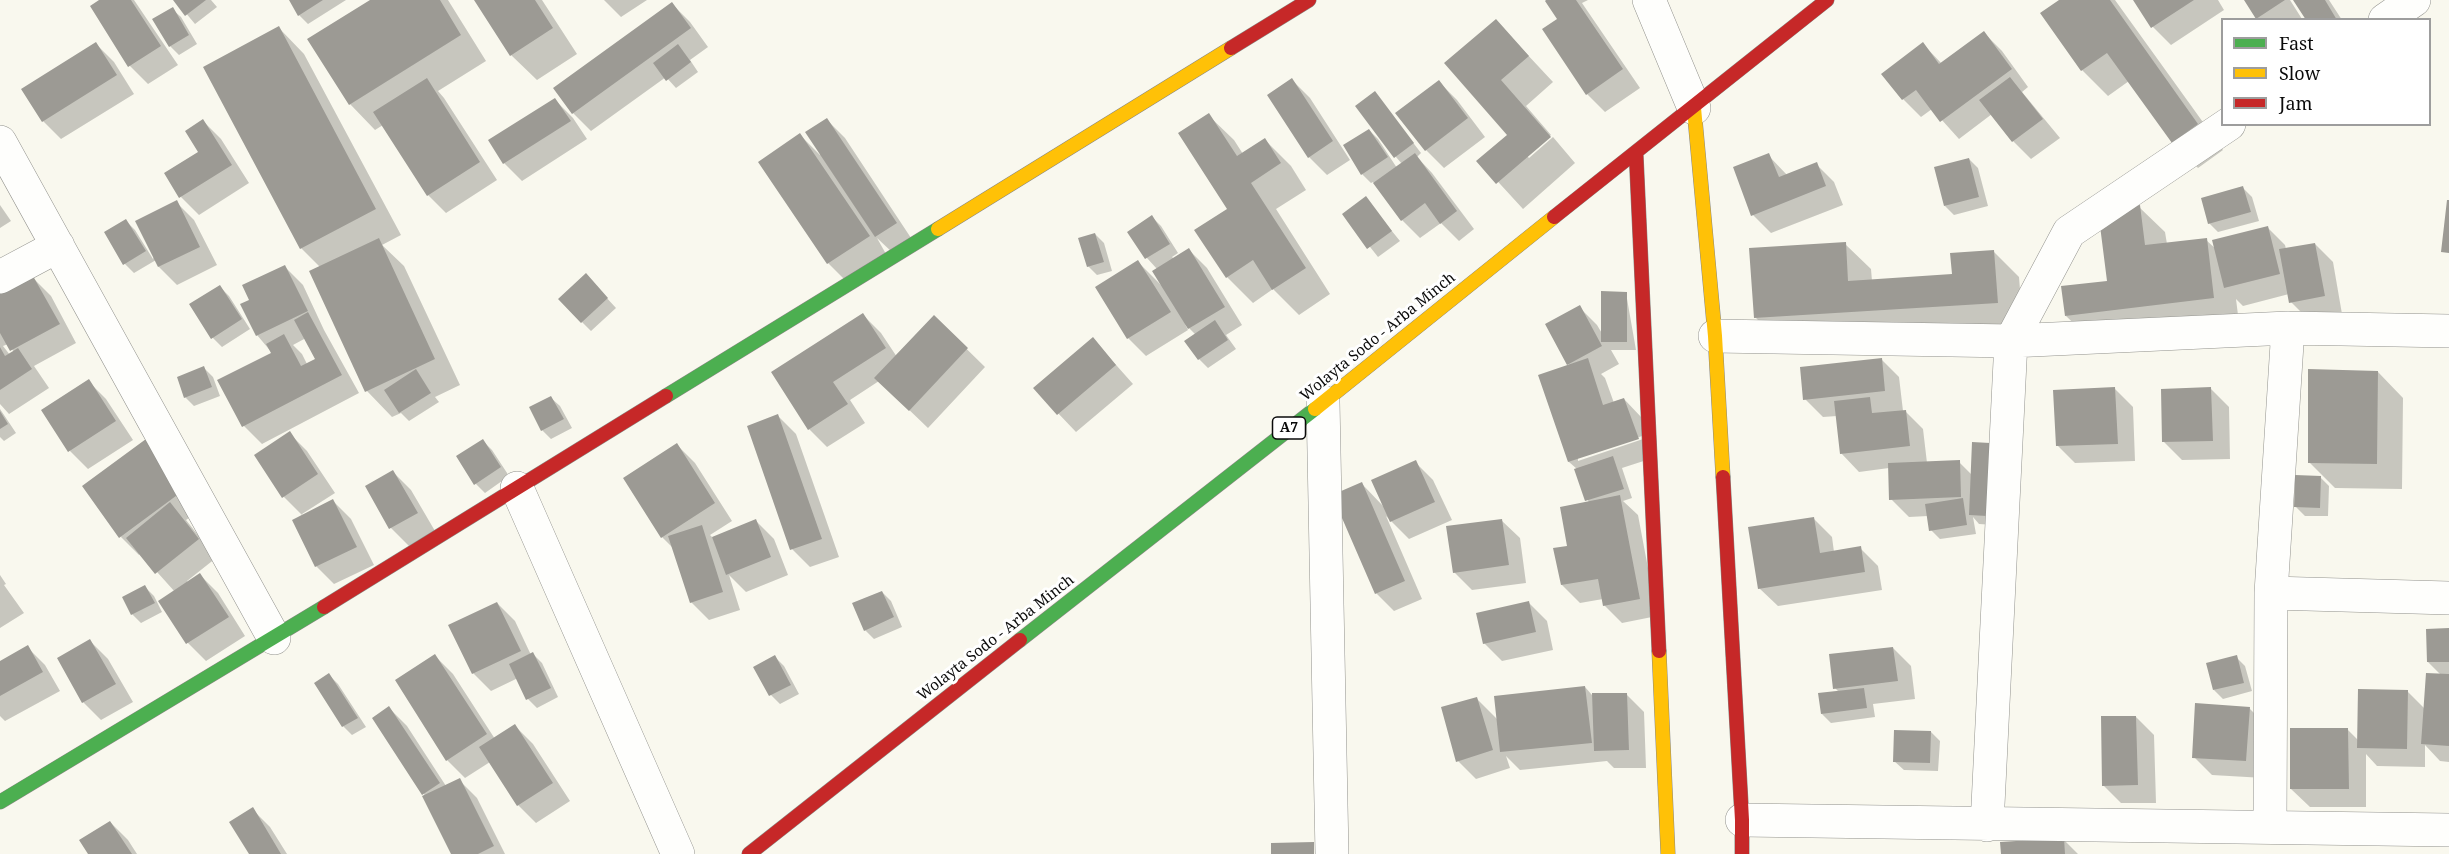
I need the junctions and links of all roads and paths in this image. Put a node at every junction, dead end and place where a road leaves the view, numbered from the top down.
1 (1309, 0) edge
2 (1650, 0) edge
3 (1827, 0) edge
4 (2414, 0) edge
5 (2388, 18) edge
6 (1694, 108) junction
7 (2226, 126) edge
8 (0, 142) edge
9 (1636, 152) junction
10 (58, 246) junction
11 (0, 277) edge
12 (2288, 328) junction
13 (2449, 331) edge
14 (1715, 336) junction
15 (2011, 341) junction
16 (1323, 402) junction
17 (517, 488) junction
18 (2271, 593) junction
19 (2449, 598) edge
20 (273, 638) junction
21 (1, 799) edge
22 (1742, 820) junction
23 (1987, 825) junction
24 (2270, 827) junction
25 (2449, 830) edge
26 (678, 854) edge
27 (749, 854) edge
28 (1332, 854) edge
29 (1668, 854) edge
30 (1742, 854) edge

1 - 17 main road
2 - 6 street
3 - 6 main road, Wolayta Sodo - Arba Minch / A7
4 - 5 street
6 - 9 main road, Wolayta Sodo - Arba Minch / A7
6 - 14 main road
7 - 15 street
8 - 10 street
9 - 16 main road, Wolayta Sodo - Arba Minch / A7
9 - 29 main road
10 - 11 street
10 - 20 street
12 - 13 street
12 - 15 street
12 - 18 street
14 - 15 street
14 - 22 main road
15 - 23 street
16 - 27 main road, Wolayta Sodo - Arba Minch / A7
16 - 28 street
17 - 20 main road
17 - 26 street
18 - 19 street
18 - 24 street
20 - 21 main road
22 - 23 street
22 - 30 main road
23 - 24 street
24 - 25 street

